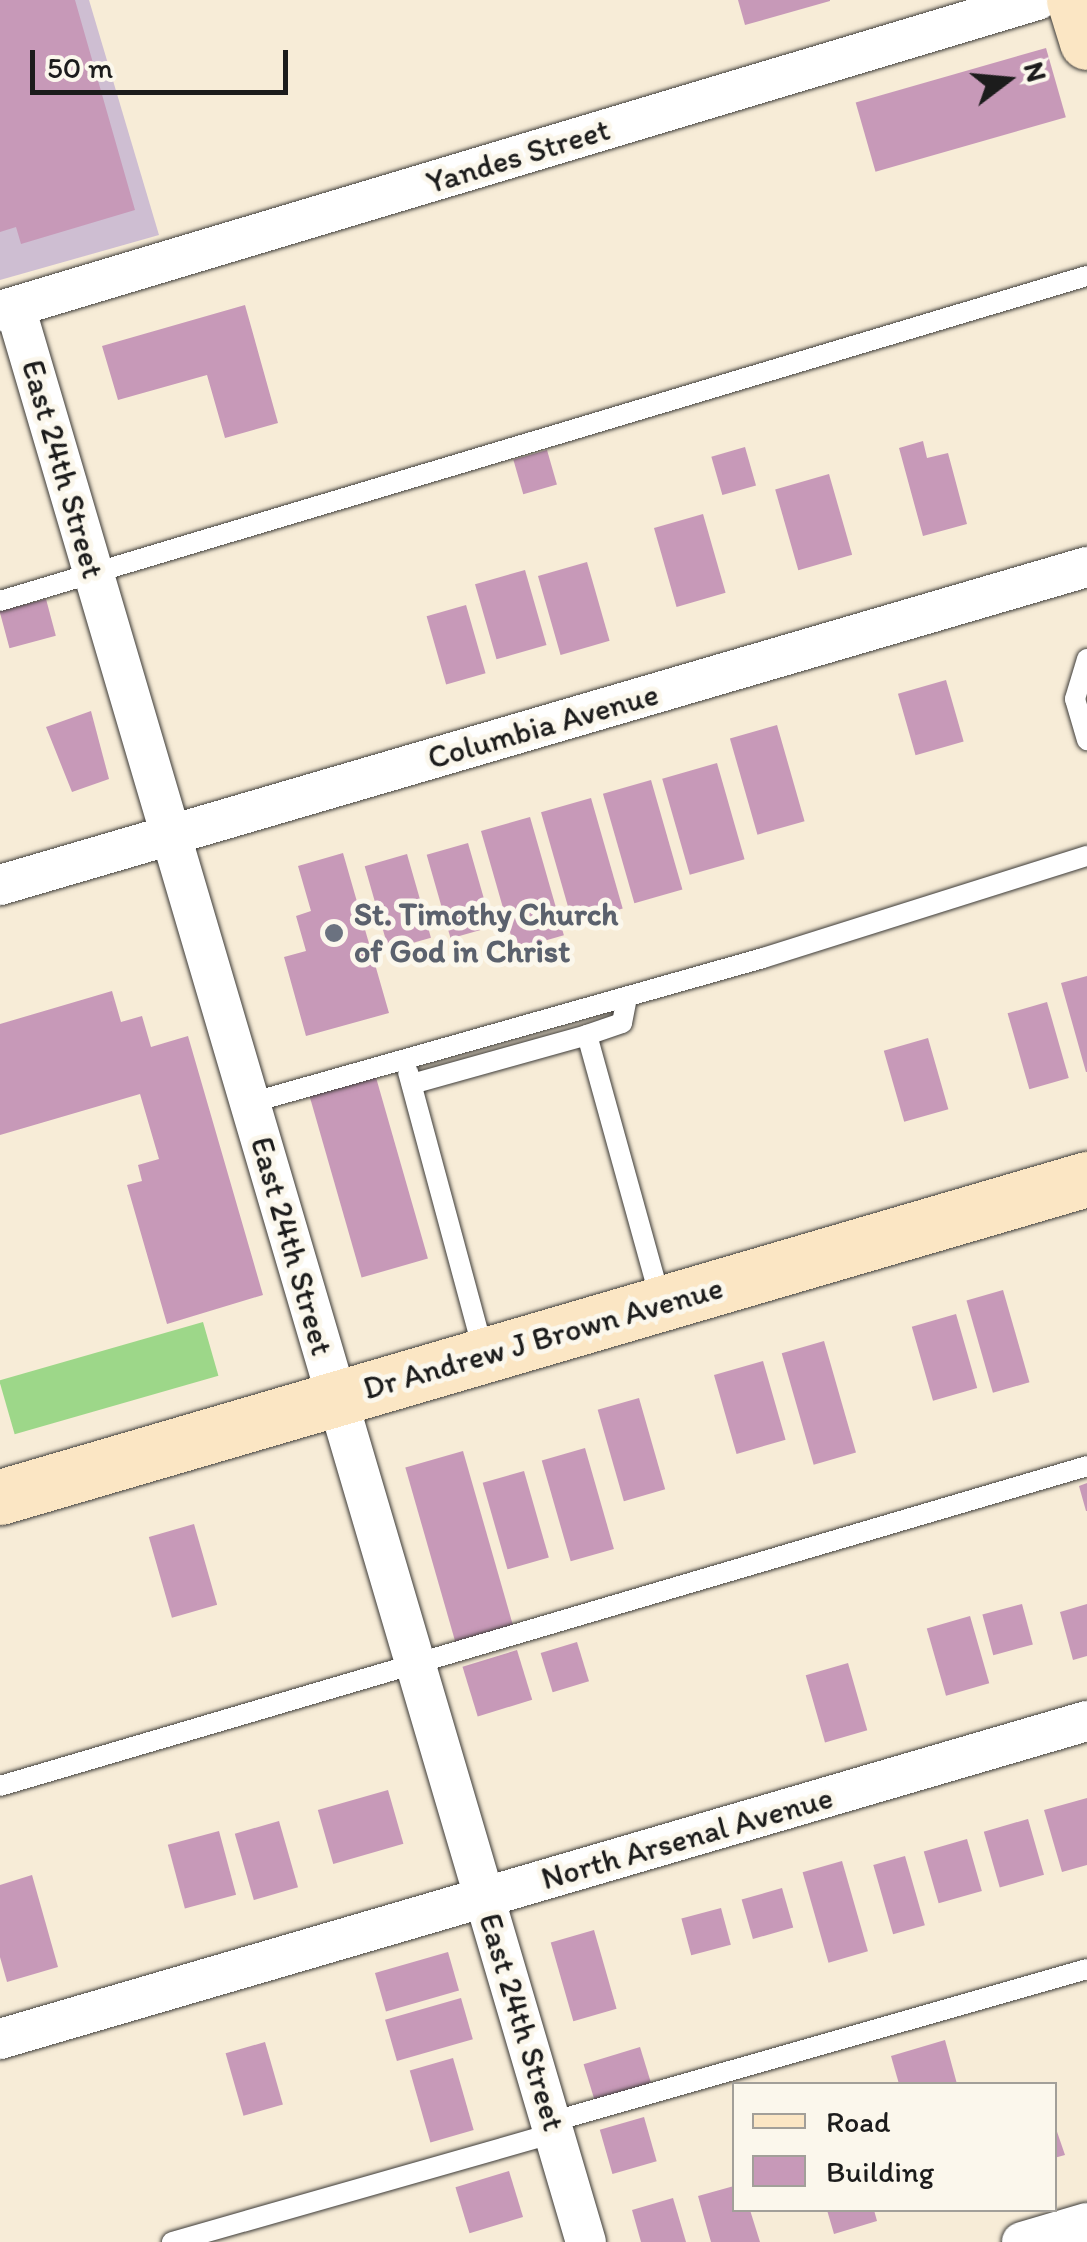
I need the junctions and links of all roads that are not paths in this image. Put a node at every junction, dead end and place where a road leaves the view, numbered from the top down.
1 (1037, 0) edge
2 (1074, 0) edge
3 (1087, 42) edge
4 (1087, 276) edge
5 (8, 309) edge
6 (1086, 573) edge
7 (94, 574) junction
8 (0, 601) edge
9 (1087, 659) edge
10 (1087, 740) edge
11 (171, 835) junction
12 (1087, 856) edge
13 (0, 885) edge
14 (627, 996) junction
15 (587, 1034) junction
16 (404, 1060) junction
17 (412, 1084) junction
18 (250, 1103) junction
19 (1087, 1179) edge
20 (662, 1304) junction
21 (484, 1355) junction
22 (337, 1398) junction
23 (1087, 1466) edge
24 (0, 1497) edge
25 (415, 1662) junction
26 (1087, 1721) edge
27 (0, 1786) edge
28 (484, 1897) junction
29 (1087, 1969) edge
30 (0, 2039) edge
31 (552, 2127) junction
32 (1087, 2223) edge
33 (172, 2242) edge
34 (586, 2242) edge
35 (1022, 2242) edge

1 - 5 street, Yandes Street
2 - 3 main road
4 - 7 lane
5 - 7 street, East 24th Street
6 - 11 street, Columbia Avenue
7 - 8 lane
7 - 11 street, East 24th Street
9 - 10 lane
11 - 13 street, Columbia Avenue
11 - 18 street, East 24th Street
12 - 14 lane
14 - 15 lane
14 - 16 lane
15 - 17 lane
15 - 20 lane
16 - 17 lane
16 - 18 lane
17 - 21 lane
18 - 22 street, East 24th Street
19 - 20 main road, Dr Andrew J Brown Avenue
20 - 21 main road, Dr Andrew J Brown Avenue
21 - 22 main road, Dr Andrew J Brown Avenue
22 - 24 main road, Dr Andrew J Brown Avenue
22 - 25 street, East 24th Street
23 - 25 lane
25 - 27 lane
25 - 28 street, East 24th Street
26 - 28 street, North Arsenal Avenue
28 - 30 street, North Arsenal Avenue
28 - 31 street, East 24th Street
29 - 31 lane
31 - 33 lane
31 - 34 street, East 24th Street
32 - 35 street

